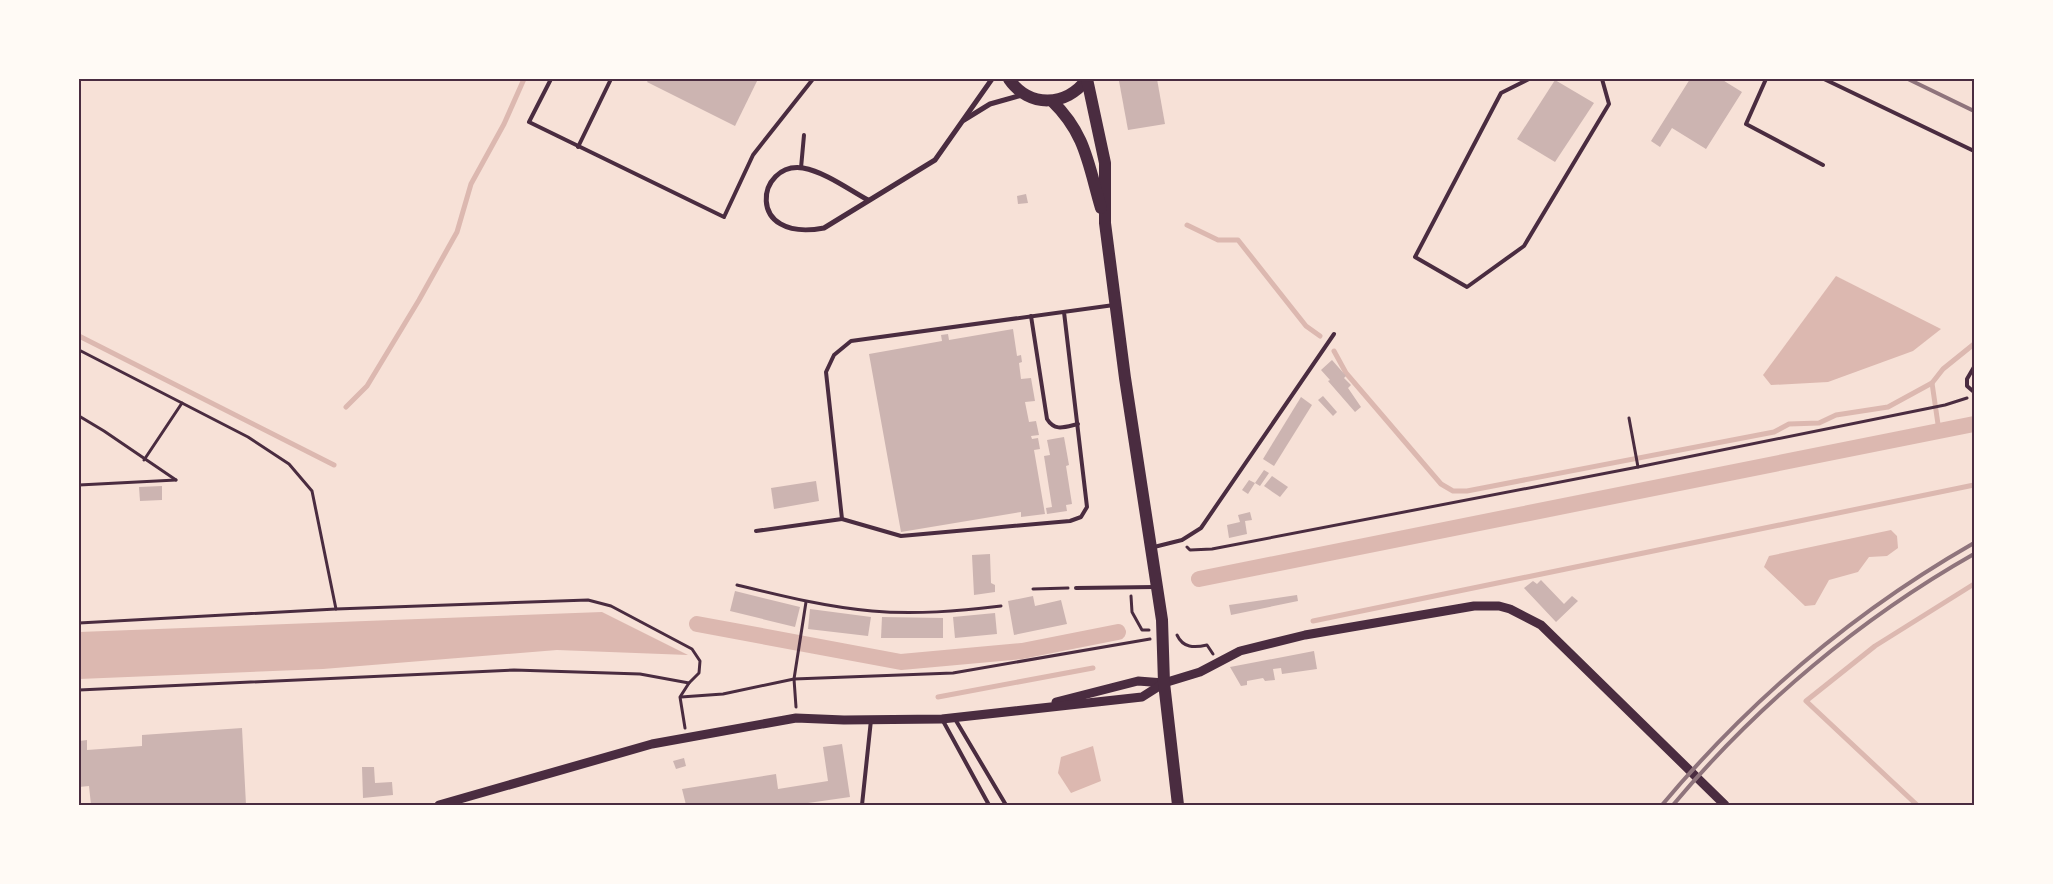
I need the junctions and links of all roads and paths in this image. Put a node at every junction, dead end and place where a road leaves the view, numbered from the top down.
1 (551, 79) edge
2 (611, 79) edge
3 (814, 79) edge
4 (992, 79) edge
5 (1009, 79) edge
6 (1087, 79) edge
7 (1529, 79) edge
8 (1602, 79) edge
9 (1766, 79) edge
10 (1824, 79) edge
11 (1024, 95) junction
12 (1052, 101) junction
13 (962, 122) junction
14 (804, 135) dead end
15 (578, 147) junction
16 (1974, 152) edge
17 (1823, 165) dead end
18 (801, 168) junction
19 (868, 200) junction
20 (1105, 223) junction
21 (1116, 305) junction
22 (1064, 312) junction
23 (1031, 316) junction
24 (1334, 334) dead end
25 (79, 350) edge
26 (1974, 367) edge
27 (1974, 392) edge
28 (1974, 396) edge
29 (182, 403) junction
30 (79, 416) edge
31 (1628, 418) dead end
32 (1078, 424) junction
33 (144, 460) junction
34 (1638, 465) junction
35 (79, 486) edge
36 (842, 518) junction
37 (756, 531) dead end
38 (1182, 540) junction
39 (1150, 548) junction
40 (737, 585) dead end
41 (1155, 587) junction
42 (1076, 588) joint
43 (1033, 589) dead end
44 (806, 602) junction
45 (1002, 606) dead end
46 (336, 609) junction
47 (79, 623) edge
48 (1162, 637) junction
49 (794, 679) junction
50 (689, 683) junction
51 (1164, 683) junction
52 (79, 690) edge
53 (680, 697) junction
54 (1024, 710) junction
55 (796, 718) junction
56 (954, 718) junction
57 (942, 719) junction
58 (871, 720) junction
59 (686, 738) junction
60 (439, 805) edge
61 (862, 805) edge
62 (988, 805) edge
63 (1006, 805) edge
64 (1178, 805) edge
65 (1724, 805) edge

1 - 15 lane
2 - 15 lane
3 - 15 lane
4 - 13 street
5 - 11 main road
6 - 12 main road
6 - 20 main road
7 - 8 lane
9 - 17 lane
10 - 16 lane
11 - 12 main road
11 - 13 street
12 - 20 main road
13 - 19 street
14 - 18 lane
18 - 19 street
18 - 19 street
20 - 21 main road
21 - 22 lane
21 - 39 main road
22 - 23 lane
22 - 32 lane
23 - 32 lane
23 - 36 lane
24 - 38 lane
25 - 29 path
26 - 27 lane
28 - 34 path
29 - 33 path
29 - 46 path
30 - 33 path
31 - 34 path
32 - 36 lane
33 - 35 path
34 - 38 path
36 - 37 lane
38 - 39 lane
39 - 41 main road
40 - 44 path
41 - 42 lane
41 - 48 main road
42 - 43 path
44 - 45 path
44 - 49 path
46 - 47 path
46 - 50 path
48 - 49 path
48 - 51 main road
49 - 53 path
49 - 55 path
50 - 52 path
50 - 53 path
51 - 54 street
51 - 54 street
51 - 64 main road
51 - 65 street
53 - 59 path
54 - 56 street
55 - 58 street
55 - 59 street
56 - 57 street
56 - 63 lane
57 - 58 street
57 - 62 lane
58 - 61 lane
59 - 60 street

